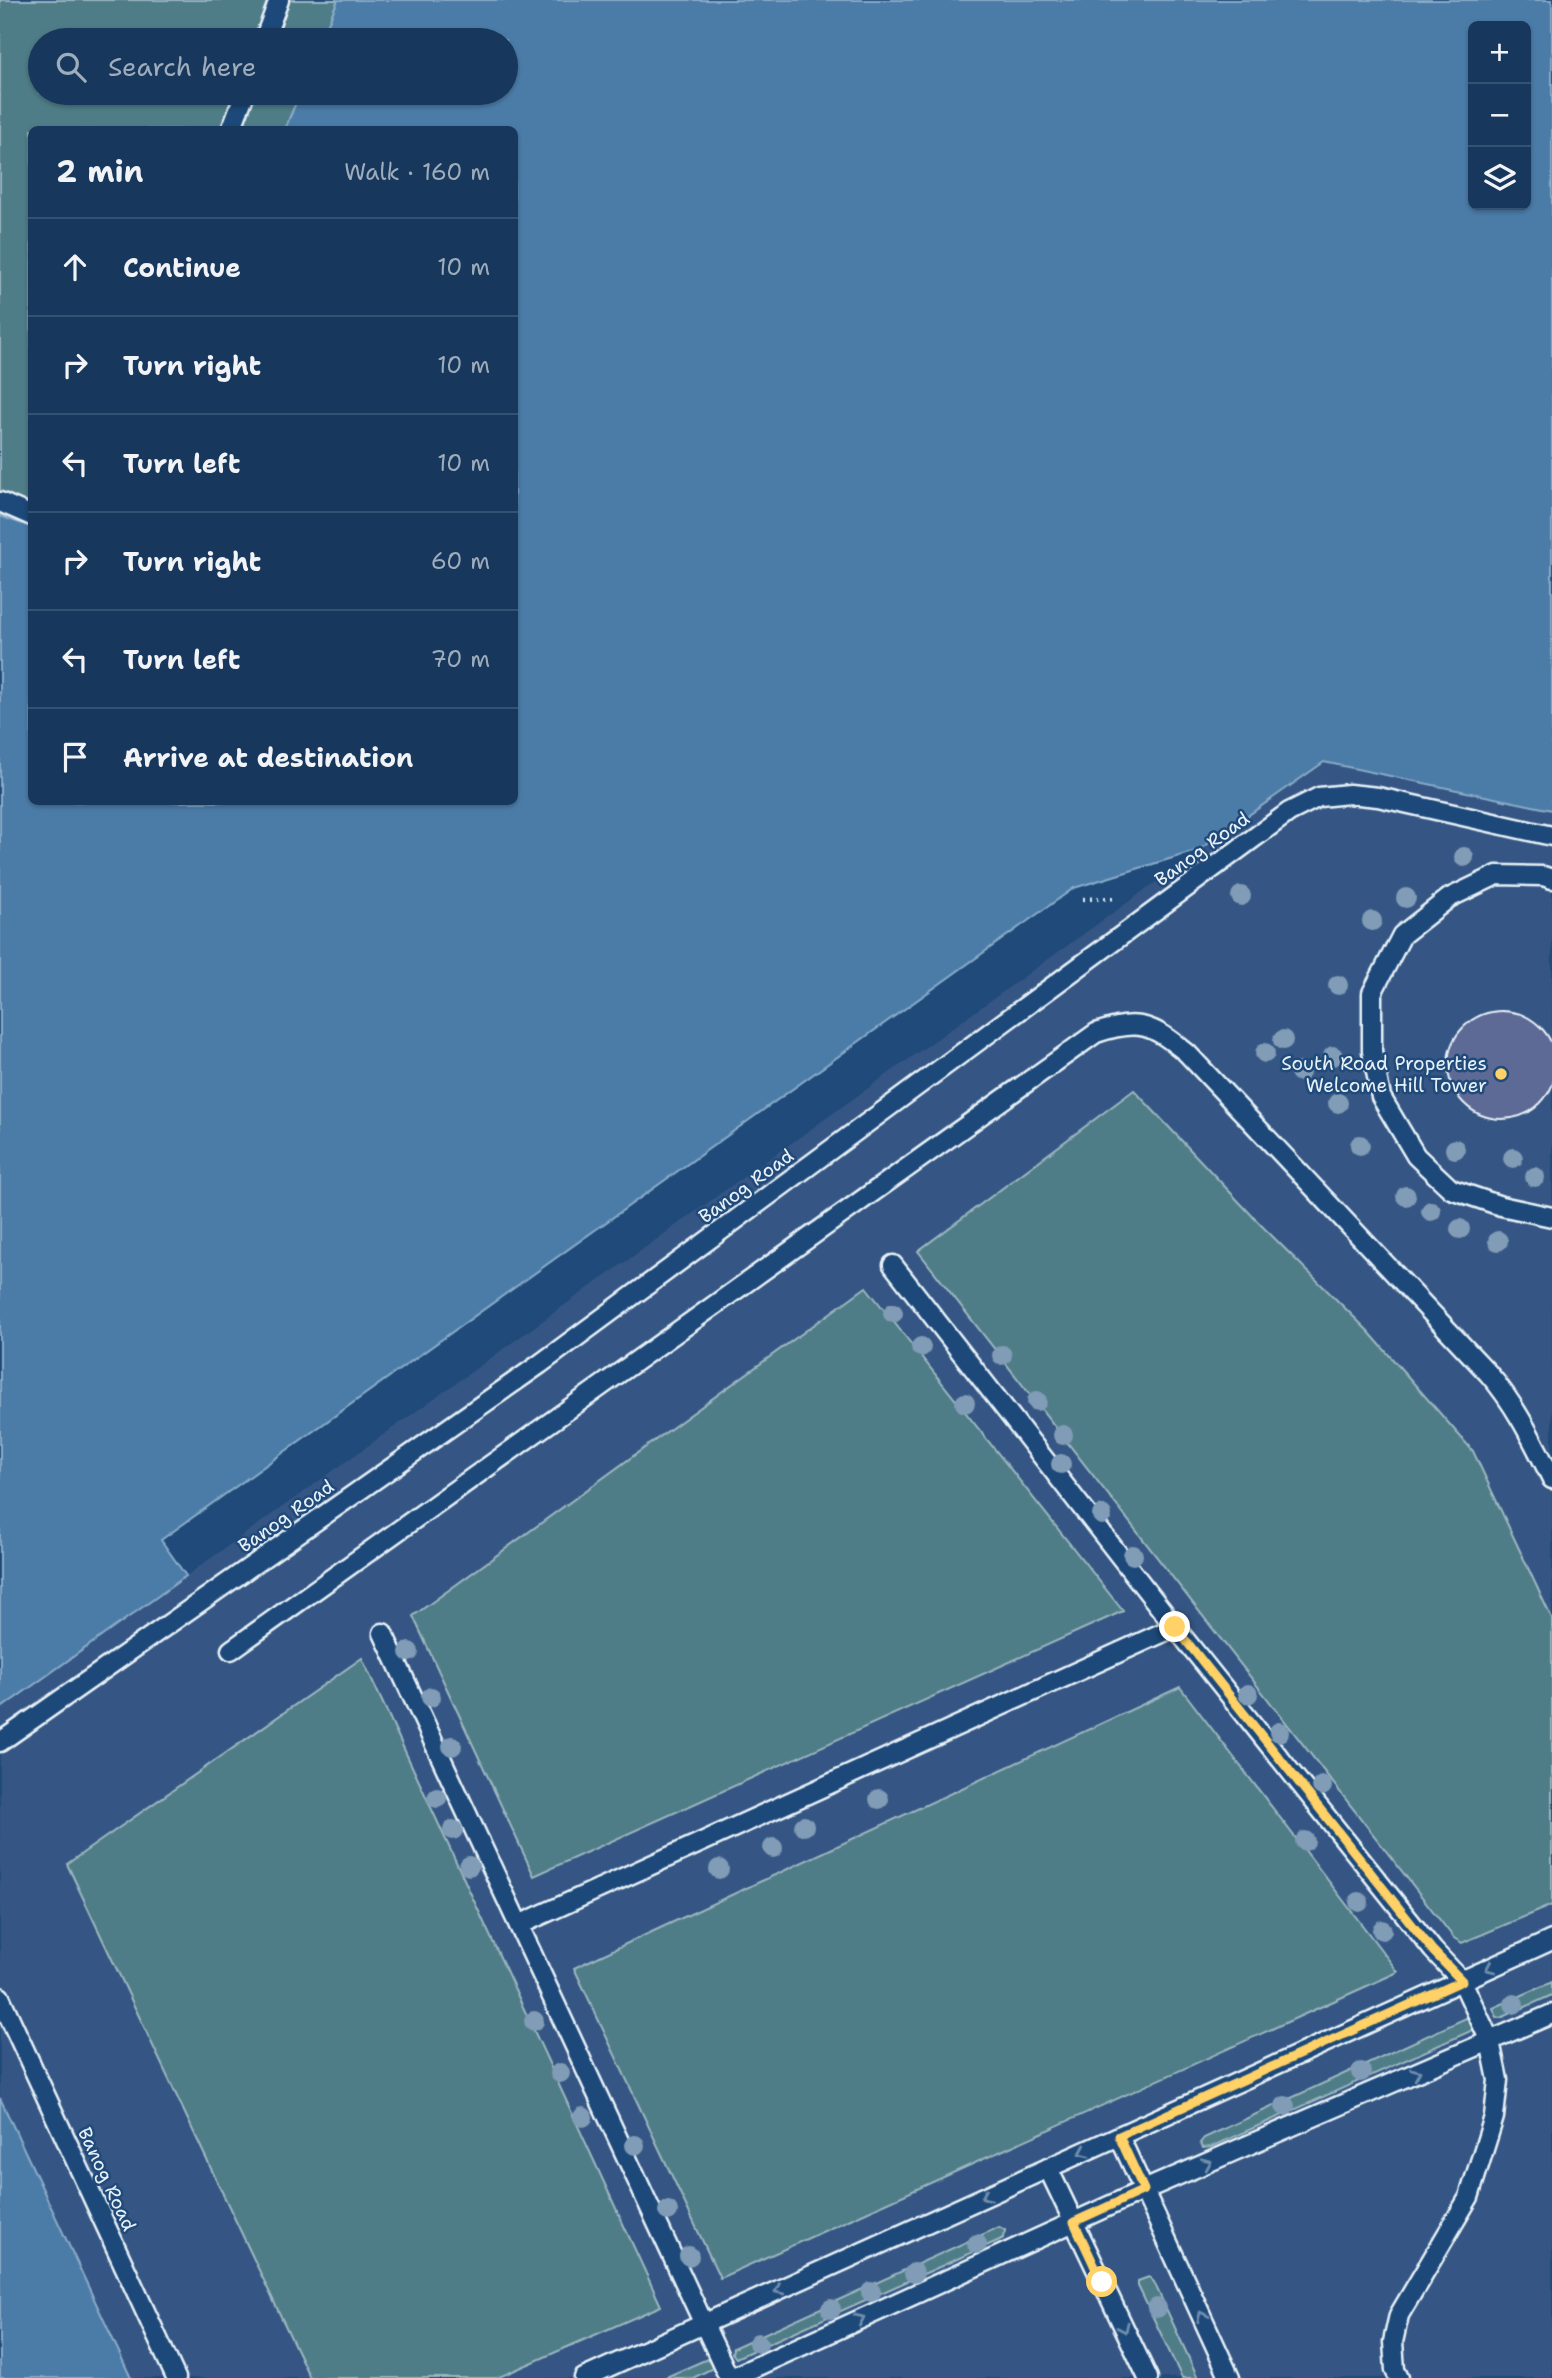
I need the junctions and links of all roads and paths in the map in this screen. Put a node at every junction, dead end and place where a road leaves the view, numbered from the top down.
1 (279, 0) edge
2 (268, 28) edge
3 (240, 105) edge
4 (233, 126) edge
5 (0, 502) edge
6 (28, 514) edge
7 (1552, 836) edge
8 (1552, 879) edge
9 (1552, 1217) edge
10 (893, 1265) dead end
11 (1552, 1479) edge
12 (1175, 1627) junction
13 (383, 1633) dead end
14 (231, 1650) dead end
15 (0, 1742) edge
16 (519, 1925) junction
17 (1552, 1940) edge
18 (1462, 1981) junction
19 (0, 1997) edge
20 (1552, 2014) edge
21 (1490, 2041) junction
22 (1119, 2136) junction
23 (1048, 2168) junction
24 (1144, 2190) junction
25 (1074, 2222) junction
26 (704, 2323) junction
27 (176, 2378) edge
28 (584, 2378) edge
29 (730, 2378) edge
30 (1148, 2378) edge
31 (1230, 2378) edge
32 (1399, 2378) edge

1 - 2 lane
3 - 4 lane
5 - 6 lane
7 - 15 lane, Banog Road
8 - 9 lane
10 - 12 lane
11 - 14 lane
12 - 16 lane
12 - 18 lane
13 - 16 lane
16 - 26 lane
17 -> 18 lane
18 - 21 lane
18 - 22 lane
19 - 27 lane, Banog Road
20 - 21 lane
24 -> 21 lane
21 - 32 lane
22 -> 23 lane
22 - 24 lane
23 - 25 lane
23 -> 26 lane
24 - 25 lane
31 -> 24 lane
29 -> 25 lane
25 -> 30 lane
26 - 28 lane
26 - 29 lane

